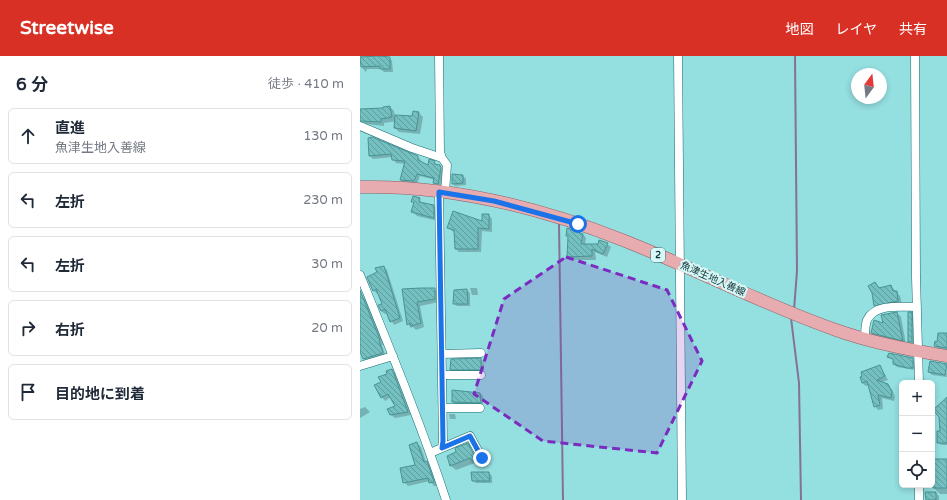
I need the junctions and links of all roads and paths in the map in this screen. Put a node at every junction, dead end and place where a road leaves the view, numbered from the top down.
1 (439, 56) edge
2 (678, 56) edge
3 (915, 56) edge
4 (360, 126) edge
5 (442, 158) junction
6 (360, 187) edge
7 (442, 192) junction
8 (679, 264) junction
9 (360, 275) edge
10 (917, 307) junction
11 (865, 339) junction
12 (919, 352) junction
13 (481, 353) dead end
14 (442, 354) junction
15 (394, 356) junction
16 (947, 356) edge
17 (360, 366) edge
18 (443, 375) junction
19 (481, 375) dead end
20 (919, 380) edge
21 (443, 408) junction
22 (480, 408) dead end
23 (442, 448) junction
24 (430, 453) junction
25 (482, 458) dead end
26 (919, 488) edge
27 (446, 500) edge
28 (682, 500) edge
29 (919, 500) edge

1 - 5 street
2 - 8 street
3 - 10 street
4 - 5 street
5 - 7 street
6 - 7 main road, 魚津生地入善線 / 2
7 - 8 main road, 魚津生地入善線 / 2
7 - 14 street
8 - 11 main road, 魚津生地入善線 / 2
8 - 28 street
9 - 15 street
10 - 11 street
10 - 12 street
11 - 12 main road, 魚津生地入善線 / 2
12 - 16 main road, 魚津生地入善線 / 2
12 - 20 street
13 - 14 street
14 - 18 street
15 - 17 street
15 - 24 street
18 - 19 street
18 - 21 street
21 - 22 street
21 - 23 street
23 - 24 street
23 - 25 street
24 - 27 street
26 - 29 street

